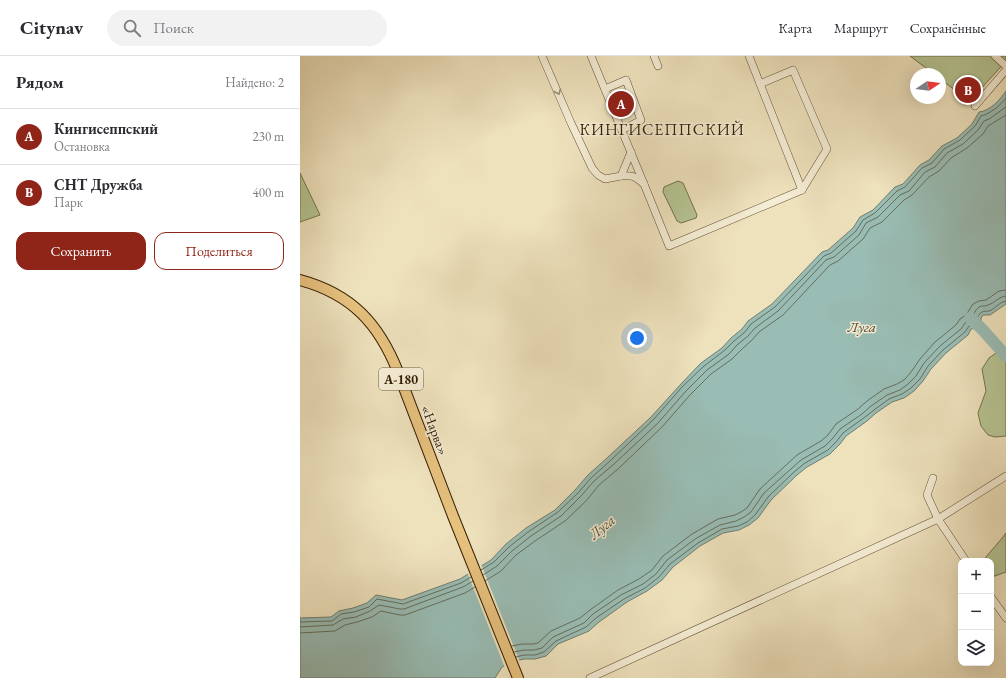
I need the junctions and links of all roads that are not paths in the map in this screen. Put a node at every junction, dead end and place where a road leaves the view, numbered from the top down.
1 (542, 56) edge
2 (591, 56) edge
3 (654, 56) edge
4 (749, 56) edge
5 (995, 56) edge
6 (658, 66) dead end
7 (1006, 66) edge
8 (1006, 70) edge
9 (760, 84) junction
10 (605, 89) junction
11 (975, 106) dead end
12 (622, 130) junction
13 (630, 152) junction
14 (621, 176) junction
15 (644, 184) junction
16 (802, 190) junction
17 (300, 280) edge
18 (1006, 476) edge
19 (933, 478) dead end
20 (938, 518) junction
21 (964, 558) edge
22 (994, 601) edge
23 (1006, 618) edge
24 (518, 678) edge
25 (590, 678) edge

1 -> 14 street
2 - 10 street
3 - 6 street
4 - 9 street
5 - 7 street
8 - 11 street
9 - 16 street
9 - 16 street
10 - 12 street
10 - 12 street
12 - 13 street
13 - 14 street
13 - 15 street
14 - 15 street
15 - 16 street
17 - 24 highway, «Нарва» / А-180
18 - 20 street
19 - 20 street
20 - 21 street
20 - 25 street
22 - 23 street

